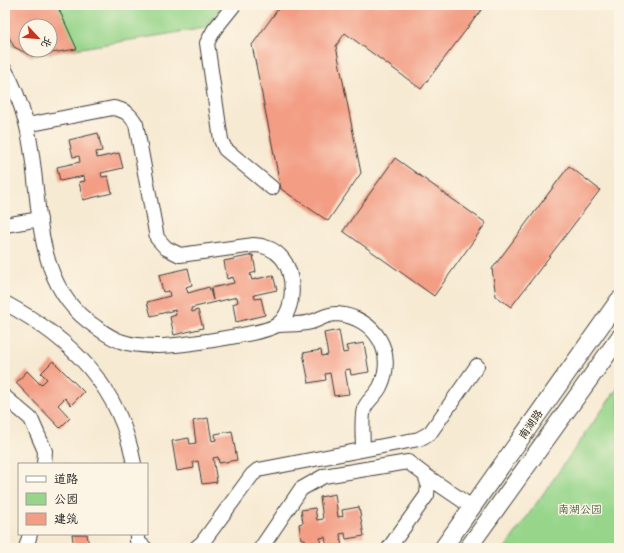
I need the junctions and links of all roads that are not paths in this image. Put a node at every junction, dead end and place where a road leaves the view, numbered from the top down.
1 (234, 5) edge
2 (5, 70) edge
3 (27, 125) junction
4 (272, 188) dead end
5 (40, 218) junction
6 (5, 226) edge
7 (619, 300) edge
8 (5, 303) edge
9 (278, 325) junction
10 (619, 338) edge
11 (477, 366) dead end
12 (5, 397) edge
13 (406, 442) junction
14 (363, 449) junction
15 (408, 462) junction
16 (44, 463) edge
17 (134, 463) edge
18 (425, 474) junction
19 (472, 507) junction
20 (30, 535) edge
21 (26, 548) edge
22 (196, 548) edge
23 (261, 548) edge
24 (389, 548) edge
25 (443, 548) edge
26 (468, 548) edge

1 - 4 lane
2 - 3 lane
3 - 5 lane
3 - 9 lane
5 - 6 lane
5 - 9 lane
7 - 19 main road, 南湖路
8 - 17 lane
9 - 14 lane
10 - 26 main road, 南湖路
11 - 13 lane
12 - 16 lane
13 - 14 lane
13 - 15 lane
14 - 22 lane
15 - 18 lane
15 - 23 lane
18 - 19 lane
18 - 24 lane
19 - 25 main road, 南湖路
20 - 21 lane

